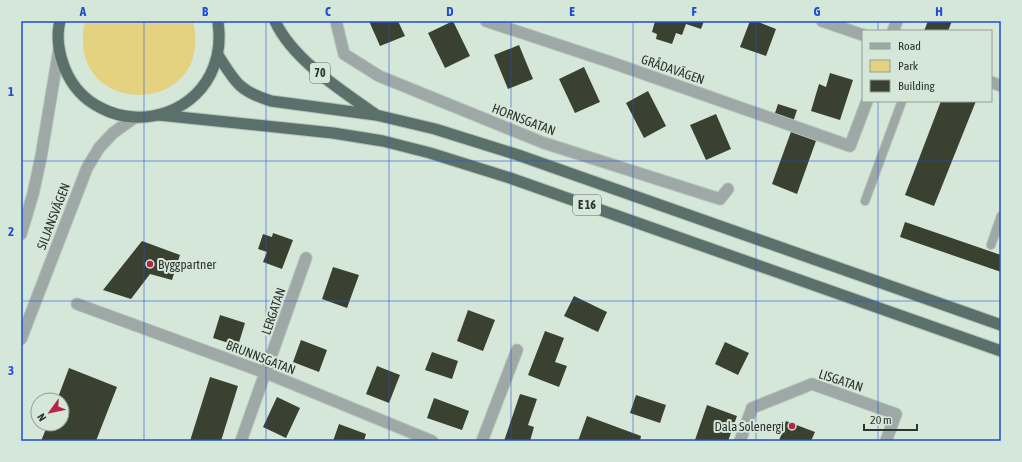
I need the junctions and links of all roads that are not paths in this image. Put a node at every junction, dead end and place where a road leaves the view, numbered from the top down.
1 (60, 21) edge
2 (218, 21) edge
3 (274, 21) edge
4 (336, 21) edge
5 (486, 21) edge
6 (822, 21) edge
7 (862, 35) edge
8 (59, 49) junction
9 (218, 55) junction
10 (867, 102) edge
11 (902, 102) edge
12 (376, 114) junction
13 (159, 115) junction
14 (134, 118) junction
15 (728, 188) dead end
16 (865, 201) dead end
17 (1001, 216) edge
18 (21, 234) edge
19 (992, 245) dead end
20 (306, 258) dead end
21 (77, 304) dead end
22 (1001, 325) edge
23 (21, 340) edge
24 (517, 350) dead end
25 (1001, 351) edge
26 (266, 373) junction
27 (242, 441) edge
28 (432, 441) edge
29 (482, 441) edge
30 (740, 441) edge
31 (886, 441) edge

1 - 8 highway
2 - 9 highway
3 - 12 highway, 70
4 - 15 street, HORNSGATAN
5 - 10 street, GRÅDAVÄGEN
6 - 7 street
8 - 14 highway
8 - 18 street, SILJANSVÄGEN
9 - 12 highway, E 16
9 - 13 highway
11 - 16 lane
12 - 22 highway, E 16
13 - 14 highway
13 - 25 highway, E 16
14 - 23 street, SILJANSVÄGEN
17 - 19 lane
20 - 26 street, LERGATAN
21 - 26 street, BRUNNSGATAN
24 - 29 street
26 - 27 street, LERGATAN
26 - 28 street, BRUNNSGATAN
30 - 31 street, LISGATAN

